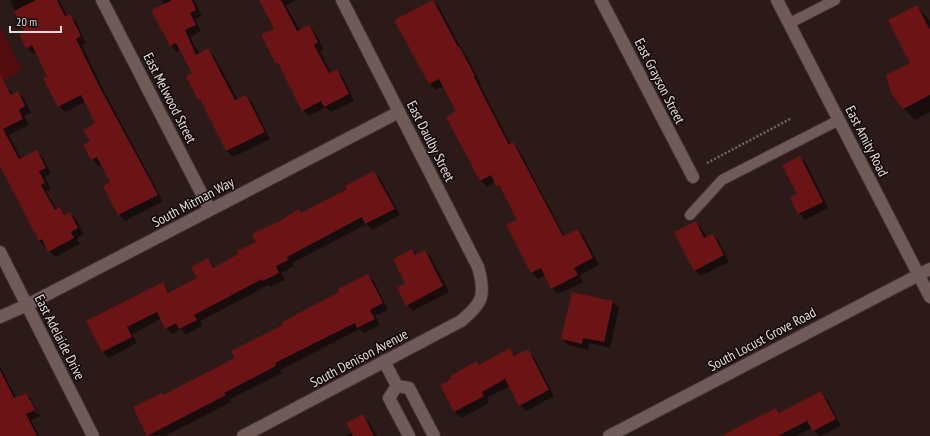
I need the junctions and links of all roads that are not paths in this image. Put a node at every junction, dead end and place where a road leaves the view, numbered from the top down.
1 (102, 0) edge
2 (342, 0) edge
3 (601, 0) edge
4 (778, 0) edge
5 (835, 0) edge
6 (790, 23) junction
7 (399, 112) junction
8 (839, 120) junction
9 (692, 177) dead end
10 (210, 210) junction
11 (690, 215) dead end
12 (0, 252) edge
13 (930, 269) edge
14 (918, 275) junction
15 (930, 297) edge
16 (482, 298) joint
17 (27, 305) junction
18 (0, 317) edge
19 (384, 361) junction
20 (397, 386) junction
21 (93, 436) edge
22 (243, 436) edge
23 (409, 436) edge
24 (434, 436) edge
25 (608, 436) edge

1 - 10 street, East Melwood Street
2 - 7 street, East Daulby Street
3 - 9 street, East Grayson Street
4 - 6 street, East Amity Road
5 - 6 lane
6 - 8 street, East Amity Road
7 - 10 street, South Mitman Way
7 - 16 street, East Daulby Street
8 - 11 lane
8 - 14 street, East Amity Road
10 - 17 street, South Mitman Way
12 - 17 street, East Adelaide Drive
13 - 14 street, South Locust Grove Road
14 - 15 street, East Amity Road
14 - 25 street, South Locust Grove Road
16 - 19 street, South Denison Avenue
17 - 18 street, South Mitman Way
17 - 21 street, East Adelaide Drive
19 - 20 street
19 - 22 street, South Denison Avenue
20 - 23 street
20 - 24 street

